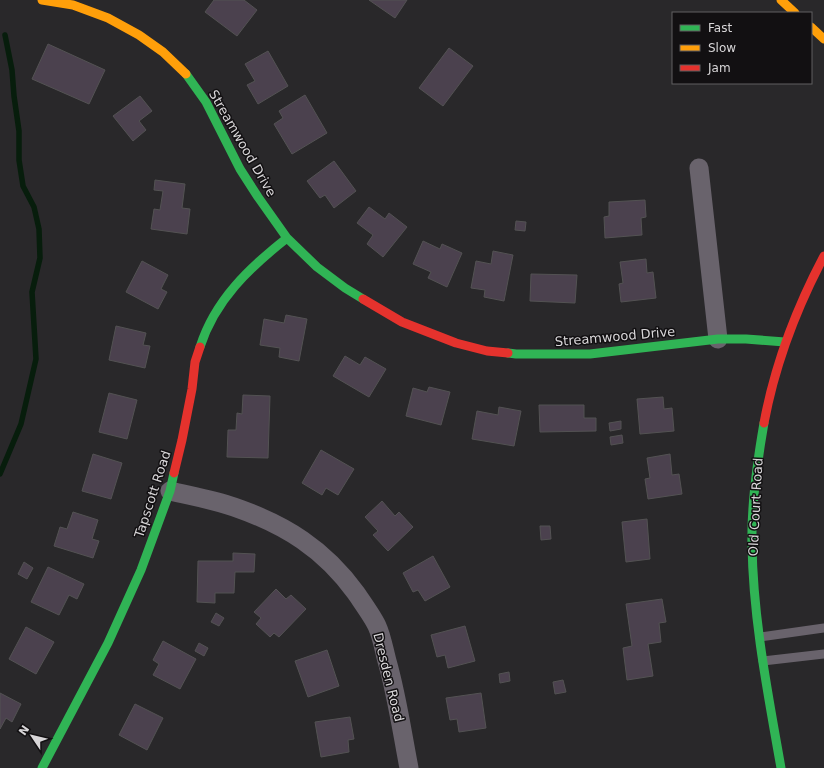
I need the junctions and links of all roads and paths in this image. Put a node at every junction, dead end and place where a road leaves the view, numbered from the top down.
1 (42, 0) edge
2 (781, 0) edge
3 (794, 12) edge
4 (812, 28) edge
5 (824, 39) edge
6 (699, 168) dead end
7 (287, 238) junction
8 (824, 256) edge
9 (718, 339) junction
10 (785, 342) junction
11 (170, 491) junction
12 (824, 628) edge
13 (760, 637) junction
14 (824, 654) edge
15 (763, 661) junction
16 (42, 768) edge
17 (409, 768) edge
18 (781, 768) edge

1 - 7 main road, Streamwood Drive
2 - 3 main road
4 - 5 main road
6 - 9 street
7 - 9 main road, Streamwood Drive
7 - 11 main road, Tapscott Road
8 - 10 main road, Old Court Road
9 - 10 main road, Streamwood Drive
10 - 13 main road, Old Court Road
11 - 16 main road, Tapscott Road
11 - 17 street, Dresden Road
12 - 13 lane
13 - 15 main road, Old Court Road
14 - 15 lane
15 - 18 main road, Old Court Road

